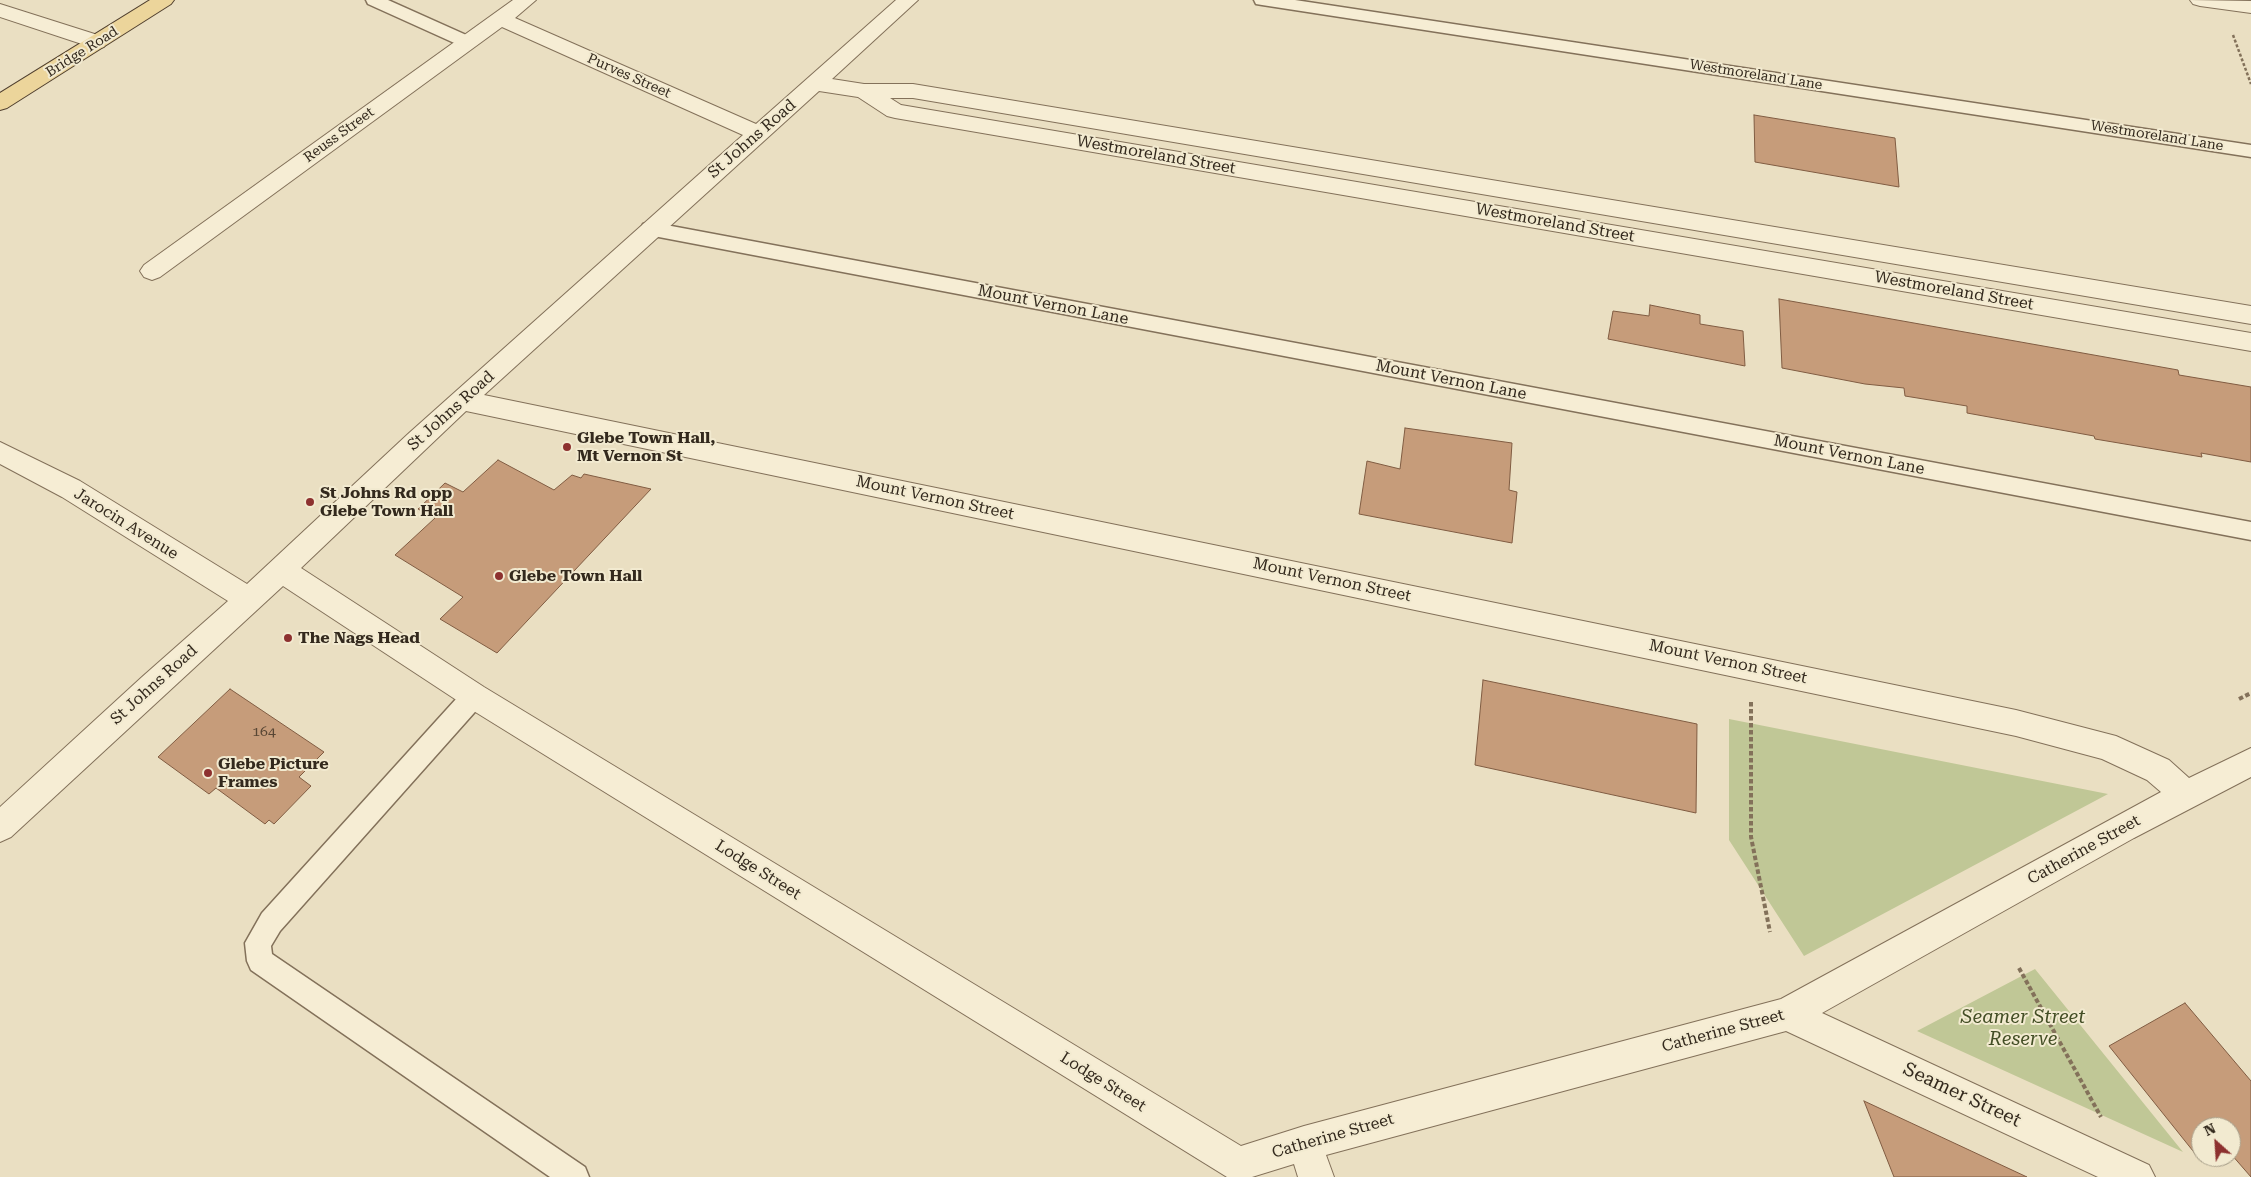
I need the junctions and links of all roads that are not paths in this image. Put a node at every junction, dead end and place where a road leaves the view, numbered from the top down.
1 (164, 0) edge
2 (374, 0) edge
3 (526, 0) edge
4 (908, 0) edge
5 (1262, 0) edge
6 (2200, 0) edge
7 (2251, 7) edge
8 (0, 10) edge
9 (500, 18) junction
10 (97, 42) junction
11 (467, 42) junction
12 (815, 83) junction
13 (864, 91) junction
14 (0, 103) edge
15 (757, 133) junction
16 (2251, 150) edge
17 (650, 229) junction
18 (152, 271) dead end
19 (2251, 315) edge
20 (2251, 342) edge
21 (464, 401) junction
22 (0, 452) edge
23 (2251, 531) edge
24 (281, 570) junction
25 (249, 600) junction
26 (474, 696) junction
27 (2251, 762) edge
28 (2186, 795) junction
29 (0, 827) edge
30 (1787, 1014) junction
31 (1304, 1143) junction
32 (1238, 1164) joint
33 (575, 1177) edge
34 (1316, 1177) edge
35 (2137, 1177) edge

1 - 10 main road, Bridge Road
2 - 11 lane
3 - 9 street, Reuss Street
4 - 12 street, St Johns Road
5 - 16 lane, Westmoreland Lane
6 - 7 street
8 - 10 street
9 - 11 street, Reuss Street
9 - 15 street, Purves Street
10 - 14 main road, Bridge Road
11 - 18 street, Reuss Street
12 - 13 street, Westmoreland Street
12 - 15 street, St Johns Road
13 - 19 street, Westmoreland Street
13 - 20 street, Westmoreland Street
15 - 17 street, St Johns Road
17 - 21 street, St Johns Road
17 - 23 lane, Mount Vernon Lane
21 - 24 street, St Johns Road
21 - 28 street, Mount Vernon Street
22 - 25 street, Jarocin Avenue
24 - 25 street, St Johns Road
24 - 26 street, Lodge Street
25 - 29 street, St Johns Road
26 - 32 street, Lodge Street
26 - 33 lane
27 - 28 street, Catherine Street
28 - 30 street, Catherine Street
30 - 31 street, Catherine Street
30 - 35 street, Seamer Street
31 - 32 street, Catherine Street
31 - 34 street

